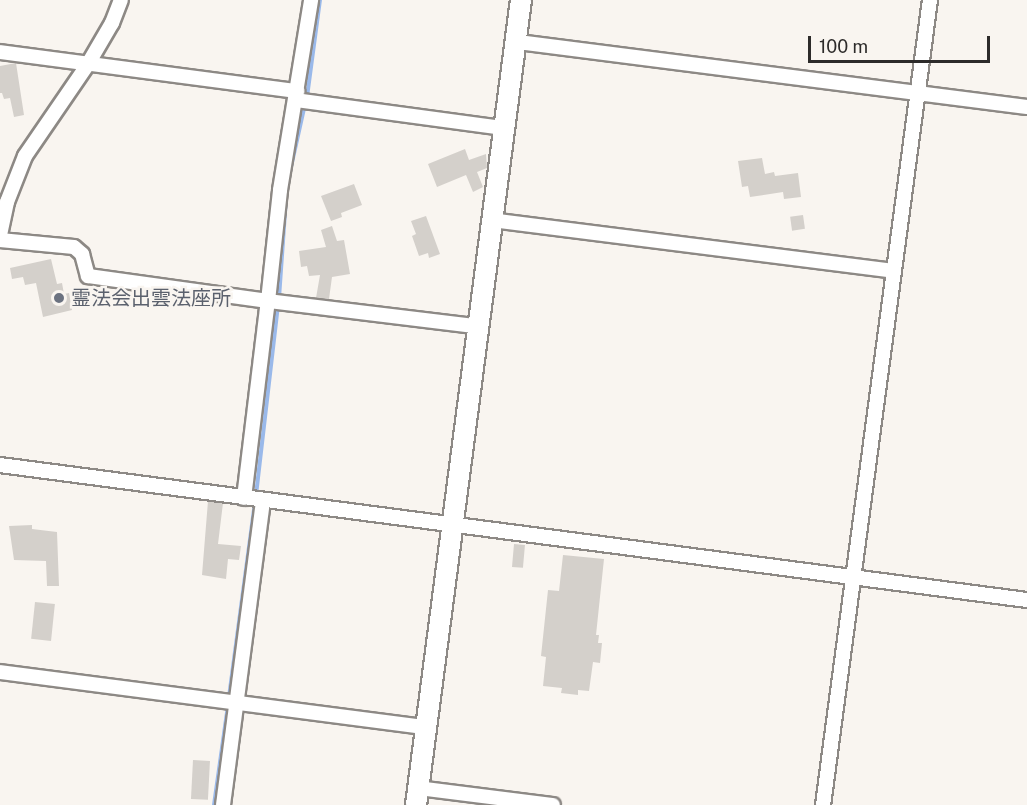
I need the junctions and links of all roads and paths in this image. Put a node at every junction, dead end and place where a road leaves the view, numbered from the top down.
1 (121, 0) edge
2 (311, 0) edge
3 (521, 0) edge
4 (930, 0) edge
5 (516, 39) junction
6 (0, 52) edge
7 (88, 64) junction
8 (918, 93) junction
9 (296, 95) junction
10 (1027, 107) edge
11 (504, 128) junction
12 (491, 220) junction
13 (0, 235) edge
14 (0, 240) edge
15 (893, 271) junction
16 (268, 301) junction
17 (476, 326) junction
18 (0, 465) edge
19 (244, 498) junction
20 (263, 501) junction
21 (451, 527) junction
22 (852, 579) junction
23 (1027, 600) edge
24 (0, 672) edge
25 (236, 703) junction
26 (426, 727) junction
27 (417, 796) edge
28 (223, 805) edge
29 (553, 805) edge
30 (823, 805) edge

1 - 7 street
2 - 9 street
3 - 5 street
4 - 8 street
5 - 8 street
5 - 11 street
6 - 7 street
7 - 9 street
7 - 13 street
8 - 10 street
8 - 15 street
9 - 11 street
9 - 16 street
11 - 12 street
12 - 15 street
12 - 17 street
14 - 16 street
15 - 22 street
16 - 17 street
16 - 19 street
17 - 21 street
18 - 19 street
19 - 20 street
20 - 21 street
20 - 25 street
21 - 22 street
21 - 26 street
22 - 23 street
22 - 30 street
24 - 25 street
25 - 26 street
25 - 28 street
26 - 27 street
27 - 29 street

